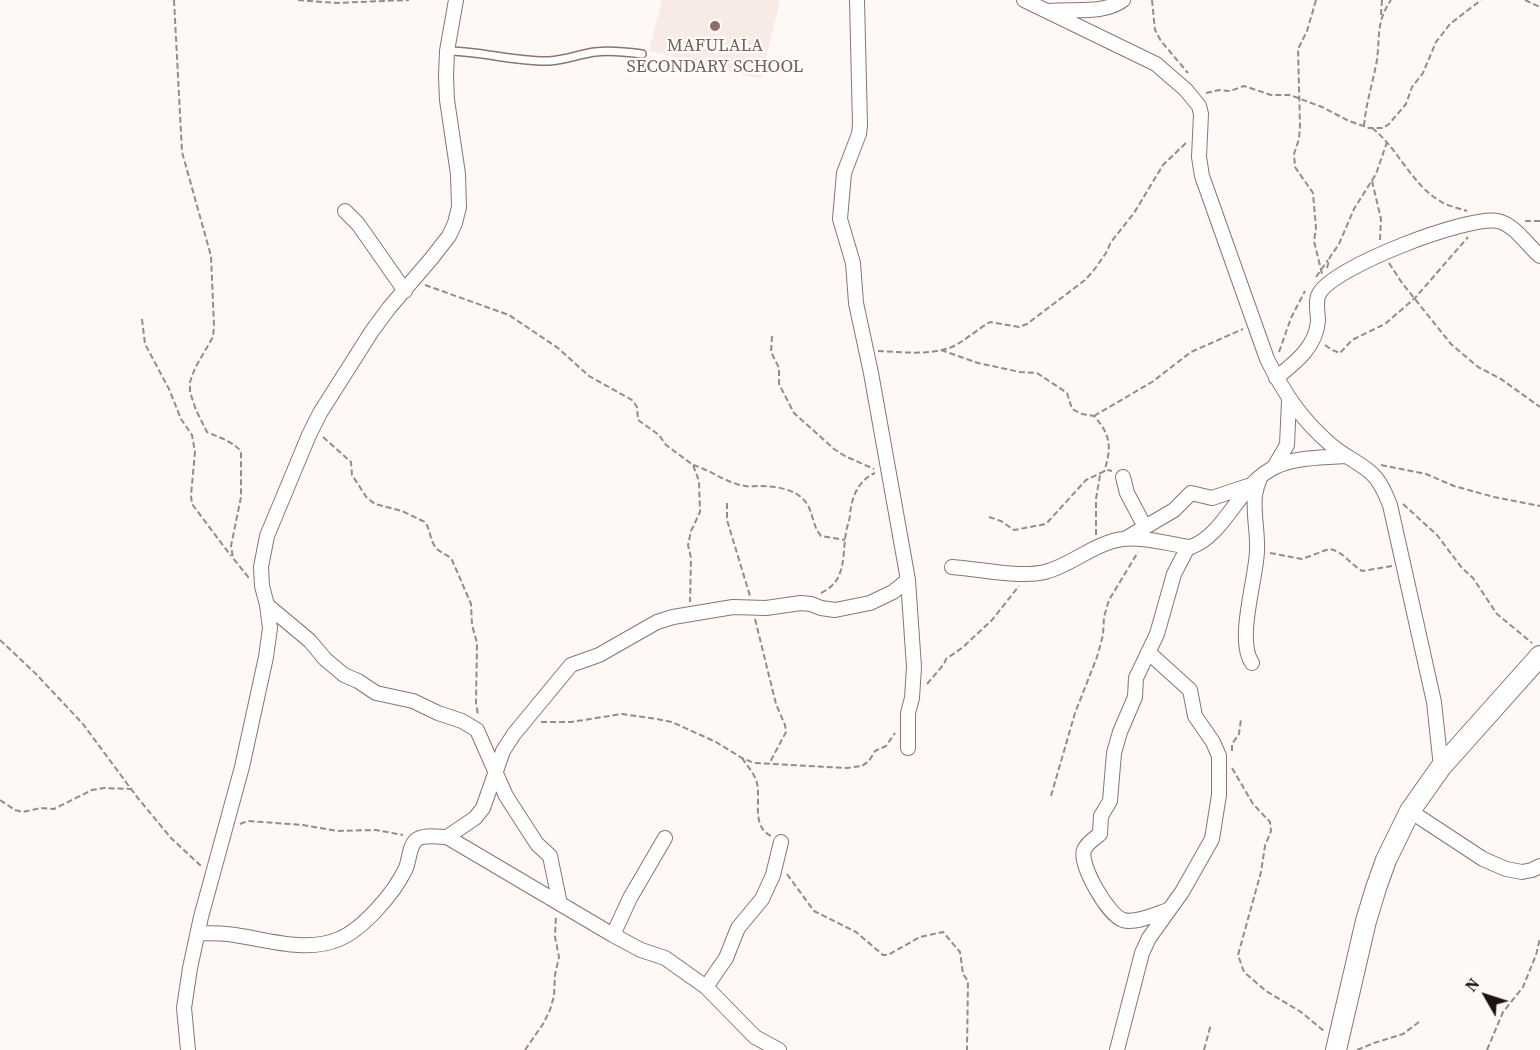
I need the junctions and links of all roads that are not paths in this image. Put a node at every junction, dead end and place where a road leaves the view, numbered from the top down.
1 (456, 0) edge
2 (856, 0) edge
3 (1024, 0) edge
4 (1123, 0) edge
5 (1049, 11) junction
6 (447, 51) junction
7 (642, 54) dead end
8 (345, 211) dead end
9 (1540, 256) edge
10 (409, 286) junction
11 (1274, 373) junction
12 (1289, 400) junction
13 (1344, 456) junction
14 (1274, 467) junction
15 (1123, 477) road end
16 (1255, 481) junction
17 (1145, 534) junction
18 (1188, 547) junction
19 (952, 567) dead end
20 (908, 580) junction
21 (267, 605) junction
22 (1538, 650) edge
23 (1148, 652) junction
24 (1252, 663) dead end
25 (908, 748) dead end
26 (1441, 767) junction
27 (494, 771) junction
28 (1410, 812) junction
29 (447, 837) junction
30 (665, 838) dead end
31 (781, 842) road end
32 (1540, 866) edge
33 (558, 902) junction
34 (1168, 910) junction
35 (198, 933) junction
36 (613, 935) junction
37 (706, 987) junction
38 (1337, 1046) edge
39 (188, 1050) edge
40 (779, 1050) edge
41 (1117, 1050) edge

1 - 6 street
2 - 20 street
3 - 5 street
4 - 5 street
5 - 11 street
6 - 7 lane
6 - 10 street
8 - 10 street
9 - 11 street
10 - 21 street
11 - 12 street
12 - 13 street
12 - 14 street
13 - 14 street
13 - 26 street
14 - 16 street
15 - 17 street
16 - 17 street
16 - 18 street
16 - 24 street
17 - 18 street
17 - 19 street
18 - 23 street
20 - 25 street
20 - 27 street
21 - 27 street
21 - 35 street
22 - 26 street
23 - 34 street
23 - 34 street
26 - 28 street
27 - 29 street
27 - 33 street
28 - 32 street
28 - 38 street
29 - 33 street
29 - 35 street
30 - 36 street
31 - 37 street
33 - 36 street
34 - 41 street
35 - 39 street
36 - 37 street
37 - 40 street

